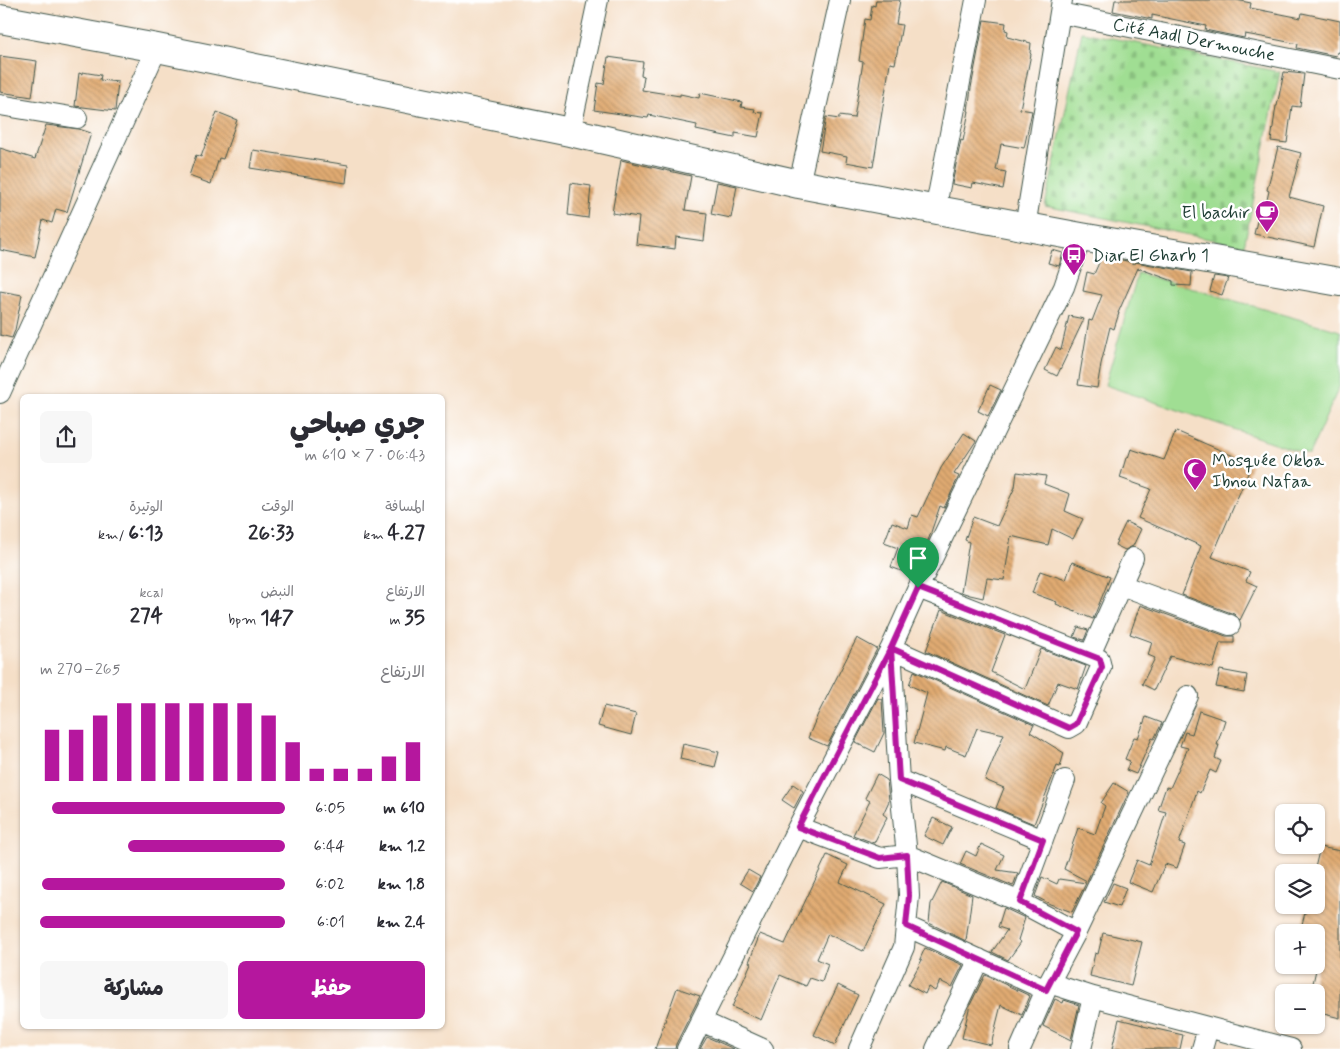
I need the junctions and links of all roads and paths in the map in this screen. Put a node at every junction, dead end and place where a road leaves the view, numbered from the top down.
1 (598, 0) edge
2 (840, 0) edge
3 (976, 0) edge
4 (1061, 6) edge
5 (0, 19) edge
6 (158, 48) junction
7 (1340, 69) edge
8 (0, 105) edge
9 (77, 118) dead end
10 (570, 132) junction
11 (800, 184) junction
12 (936, 211) junction
13 (1025, 227) junction
14 (1081, 237) junction
15 (1340, 282) edge
16 (0, 393) edge
17 (1133, 558) dead end
18 (1121, 585) junction
19 (918, 588) junction
20 (1230, 625) dead end
21 (891, 648) junction
22 (1090, 655) junction
23 (1188, 696) dead end
24 (899, 780) junction
25 (1065, 780) dead end
26 (798, 827) junction
27 (1043, 840) junction
28 (907, 855) junction
29 (1020, 902) junction
30 (906, 926) junction
31 (1076, 932) junction
32 (979, 959) junction
33 (1048, 987) junction
34 (1093, 997) junction
35 (701, 1021) junction
36 (1208, 1028) junction
37 (1259, 1045) edge
38 (687, 1049) edge
39 (763, 1049) edge
40 (859, 1049) edge
41 (936, 1049) edge
42 (1020, 1049) edge
43 (1081, 1049) edge
44 (1202, 1049) edge
45 (1291, 1049) edge

1 - 10 street
2 - 11 street
3 - 12 street
4 - 7 street, Cité Aadl Dermouche
4 - 13 street
5 - 6 main road
6 - 10 main road
6 - 16 street
8 - 9 street
10 - 11 main road
11 - 12 main road
12 - 13 main road
13 - 14 main road
14 - 15 main road
14 - 19 street
17 - 18 street
18 - 20 street
18 - 22 street
19 - 21 street
19 - 22 street
21 - 22 street
21 - 24 street
21 - 26 street
23 - 31 street
24 - 27 street
24 - 28 street
25 - 27 street
26 - 28 street
26 - 35 street
27 - 29 street
28 - 29 street
28 - 30 street
29 - 31 street
30 - 32 street
30 - 40 street
31 - 33 street
32 - 33 street
32 - 41 street
33 - 34 street
33 - 42 street
34 - 36 street
34 - 43 street
35 - 38 street
35 - 39 street
36 - 37 street
36 - 44 street
37 - 45 street

